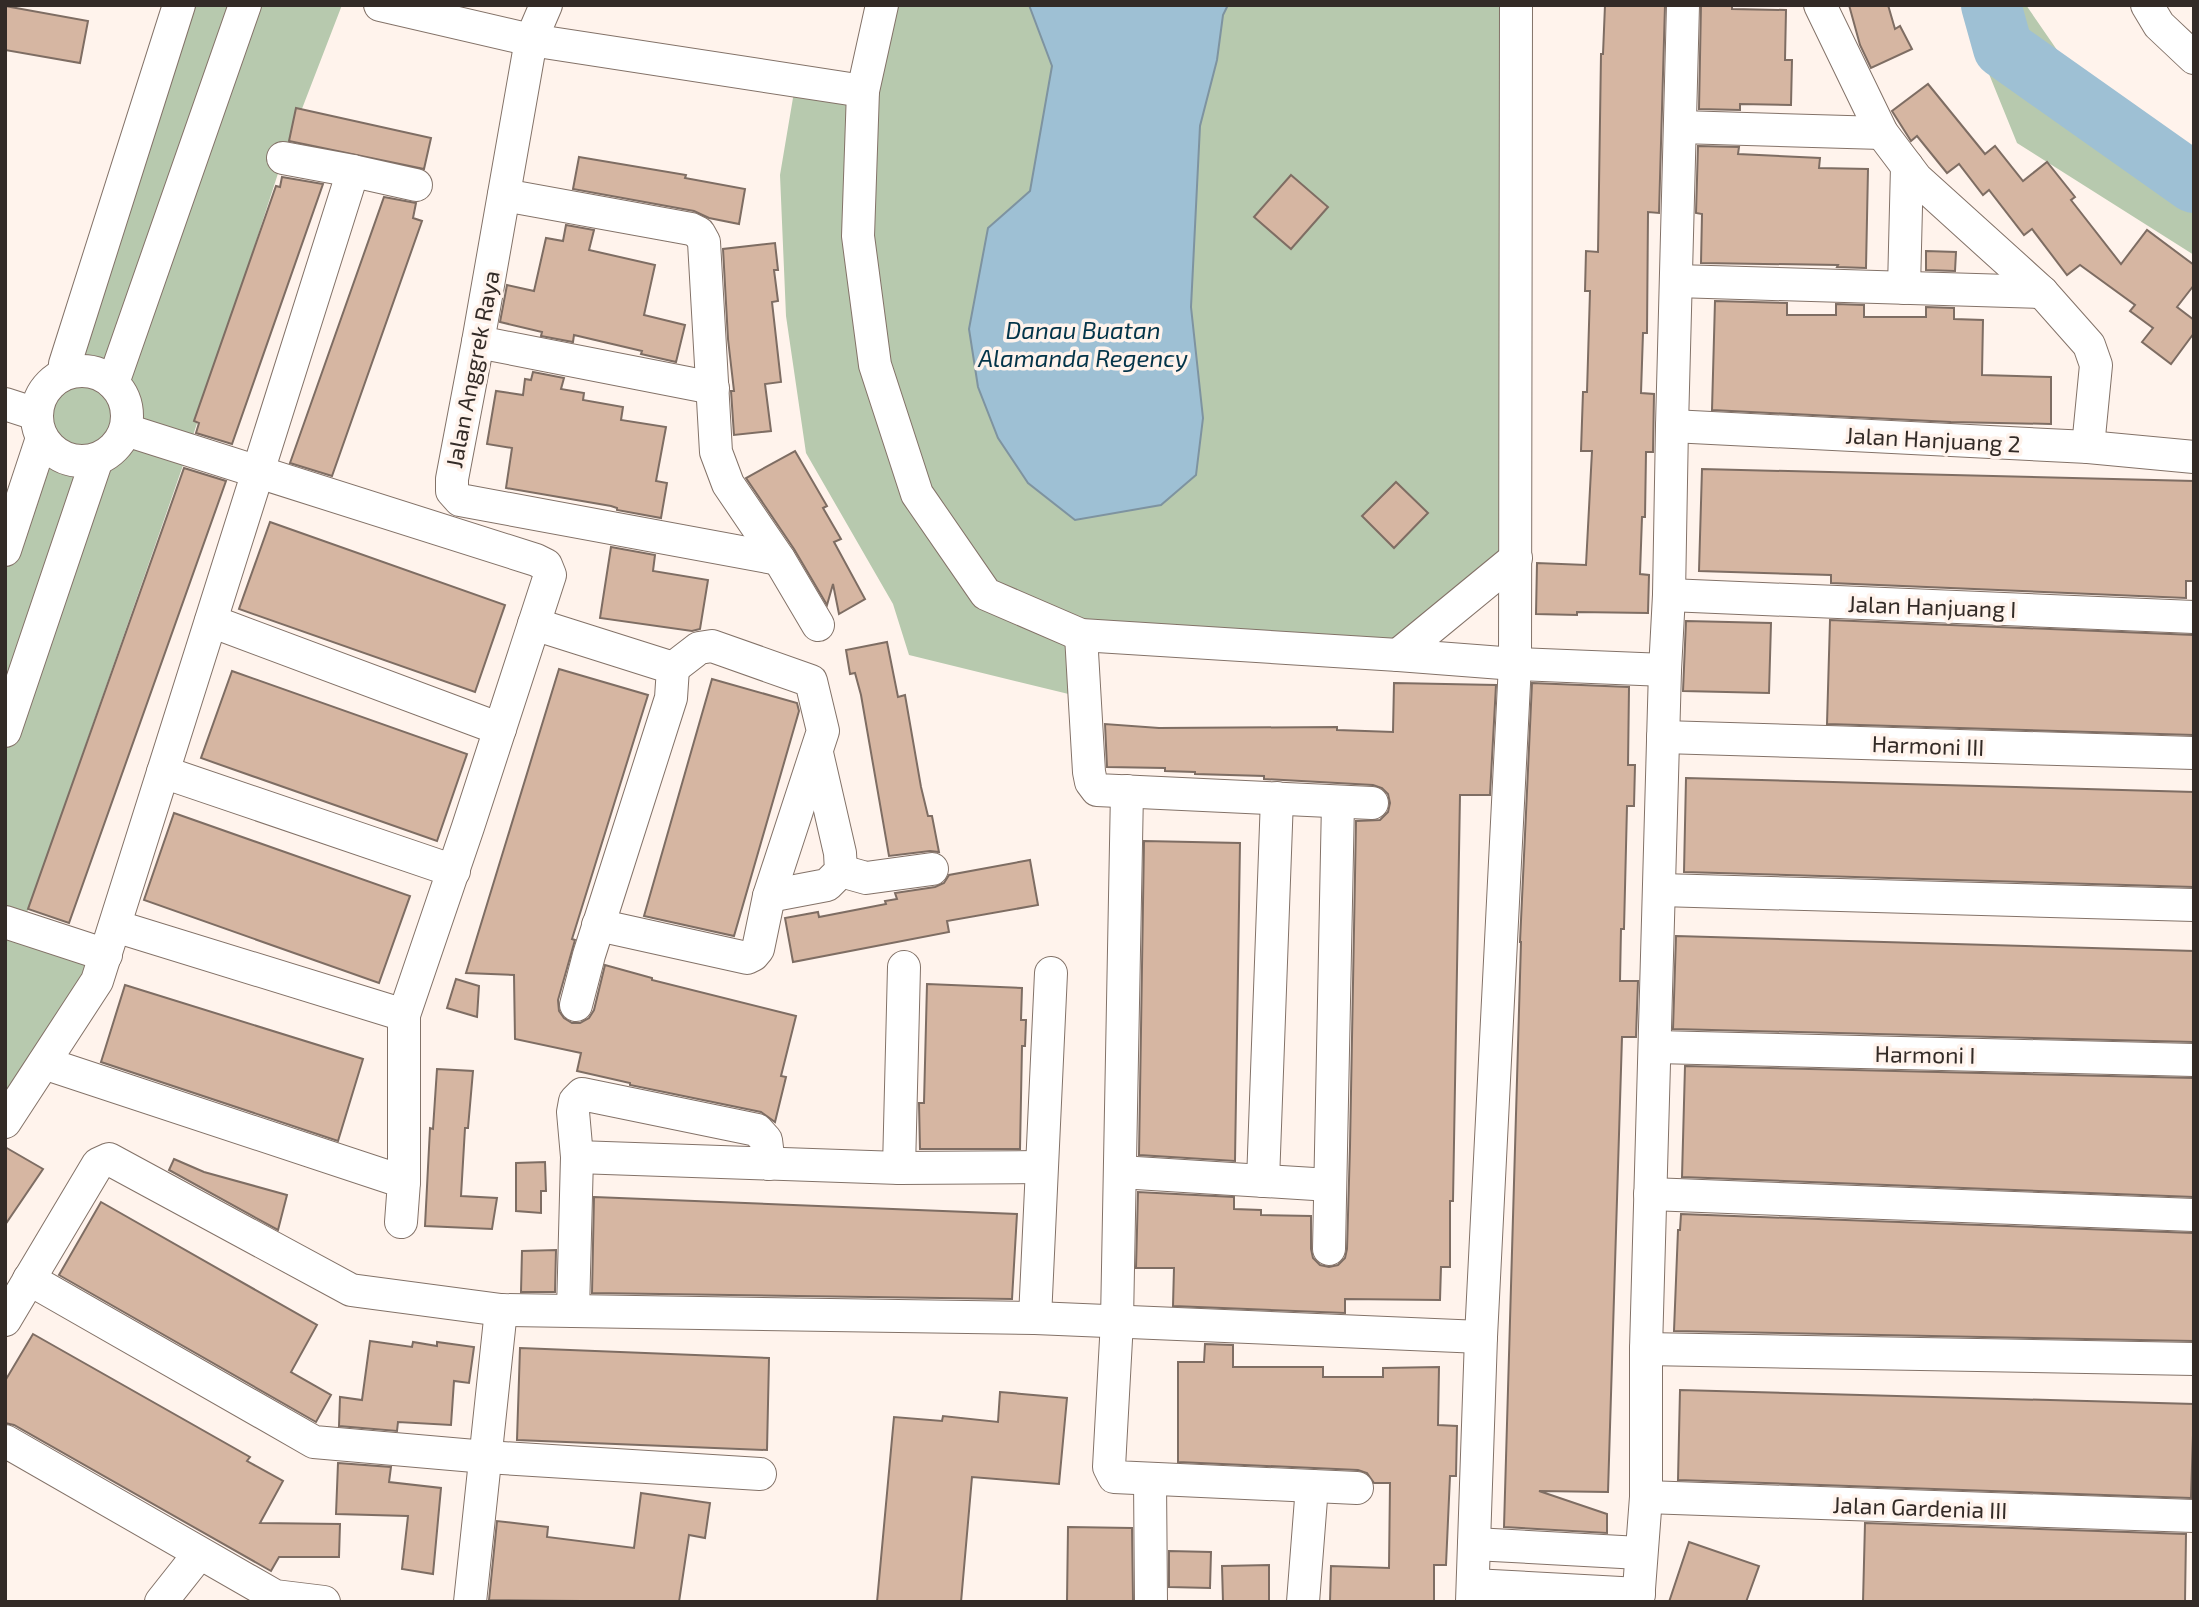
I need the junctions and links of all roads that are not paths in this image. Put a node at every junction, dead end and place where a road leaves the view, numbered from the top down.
1 (179, 5) edge
2 (245, 5) edge
3 (380, 5) edge
4 (546, 5) edge
5 (882, 5) edge
6 (1516, 5) edge
7 (1684, 5) edge
8 (1820, 5) edge
9 (2147, 5) edge
10 (531, 40) junction
11 (2194, 58) edge
12 (863, 90) junction
13 (1680, 127) junction
14 (1882, 133) junction
15 (282, 158) dead end
16 (1907, 166) junction
17 (353, 171) junction
18 (416, 185) dead end
19 (504, 195) junction
20 (1676, 281) junction
21 (1904, 288) junction
22 (2042, 292) junction
23 (478, 342) junction
24 (64, 374) junction
25 (113, 383) junction
26 (713, 388) junction
27 (5, 404) edge
28 (39, 426) junction
29 (1672, 426) junction
30 (126, 430) junction
31 (2088, 447) junction
32 (2194, 457) edge
33 (97, 459) junction
34 (257, 473) junction
35 (5, 550) edge
36 (1516, 558) junction
37 (779, 559) junction
38 (1670, 595) junction
39 (2194, 617) edge
40 (211, 621) junction
41 (534, 624) junction
42 (818, 625) dead end
43 (1081, 635) junction
44 (1398, 654) junction
45 (1515, 658) junction
46 (1666, 663) junction
47 (673, 668) junction
48 (500, 729) junction
49 (5, 731) edge
50 (1663, 737) junction
51 (817, 751) junction
52 (2194, 753) edge
53 (163, 772) junction
54 (1127, 791) junction
55 (1277, 799) junction
56 (1338, 802) junction
57 (1372, 803) dead end
58 (932, 869) dead end
59 (841, 870) junction
60 (454, 871) junction
61 (1660, 890) junction
62 (769, 896) junction
63 (2194, 905) edge
64 (5, 922) edge
65 (598, 925) junction
66 (110, 941) junction
67 (904, 967) dead end
68 (1051, 973) dead end
69 (576, 1005) dead end
70 (404, 1015) junction
71 (1656, 1047) junction
72 (2194, 1060) edge
73 (44, 1063) junction
74 (9, 1108) edge
75 (578, 1157) junction
76 (769, 1164) junction
77 (1041, 1167) junction
78 (899, 1168) junction
79 (1119, 1172) junction
80 (1263, 1181) junction
81 (404, 1182) junction
82 (1330, 1185) junction
83 (1650, 1194) junction
84 (2194, 1215) edge
85 (401, 1222) dead end
86 (1329, 1249) dead end
87 (29, 1279) junction
88 (501, 1310) junction
89 (573, 1311) junction
90 (1035, 1318) junction
91 (5, 1320) edge
92 (1116, 1321) junction
93 (1481, 1337) junction
94 (1646, 1349) junction
95 (2194, 1359) edge
96 (5, 1441) edge
97 (486, 1457) junction
98 (760, 1474) dead end
99 (1150, 1479) junction
100 (1312, 1486) junction
101 (1357, 1488) dead end
102 (1646, 1497) junction
103 (2194, 1516) edge
104 (1474, 1544) junction
105 (1640, 1553) junction
106 (200, 1554) junction
107 (1473, 1594) edge
108 (1639, 1598) edge
109 (277, 1599) edge
110 (161, 1602) edge
111 (324, 1602) edge
112 (470, 1602) edge
113 (1151, 1602) edge
114 (1303, 1602) edge

1 - 24 street
2 - 25 street
3 - 10 street
4 - 10 street, Jalan Anggrek Raya
5 - 12 street
6 - 36 street
7 - 13 street
8 - 14 street
9 - 11 street
10 - 12 street
10 - 19 street, Jalan Anggrek Raya
12 - 43 street
13 - 14 street
13 - 20 street
14 - 16 street
15 - 17 street
16 - 21 street
16 - 22 street
17 - 18 street
17 - 34 street
19 - 23 street, Jalan Anggrek Raya
19 - 26 street
20 - 21 street
20 - 29 street
21 - 22 street
22 - 31 street
23 - 26 street
23 - 37 street, Jalan Anggrek Raya
24 - 25 street
24 - 28 street
25 - 30 street
26 - 37 street
27 - 28 street
28 - 33 street
28 - 35 street
29 - 31 street, Jalan Hanjuang 2
29 - 38 street
30 - 33 street
30 - 34 street
31 - 32 street, Jalan Hanjuang 2
33 - 49 street
34 - 40 street
34 - 41 street
36 - 44 street
36 - 45 street
37 - 42 street
38 - 39 street, Jalan Hanjuang I
38 - 46 street
40 - 48 street
40 - 53 street
41 - 47 street
41 - 48 street
43 - 44 street
43 - 54 street
44 - 45 street
45 - 46 street
45 - 93 street
46 - 50 street
47 - 51 street
47 - 65 street
48 - 60 street
50 - 52 street, Harmoni III
50 - 61 street
51 - 59 street
51 - 62 street
53 - 60 street
53 - 66 street
54 - 55 street
54 - 79 street
55 - 56 street
55 - 80 street
56 - 57 street
56 - 82 street
58 - 59 street
59 - 62 street
60 - 70 street
61 - 63 street
61 - 71 street
62 - 65 street
64 - 66 street
65 - 69 street
66 - 70 street
66 - 73 street
67 - 78 street
68 - 77 street
70 - 81 street
71 - 72 street, Harmoni I
71 - 83 street
73 - 74 street
73 - 81 street
75 - 76 street
75 - 76 street
75 - 89 street
76 - 78 street
77 - 78 street
77 - 90 street
79 - 80 street
79 - 92 street
80 - 82 street
81 - 85 street
82 - 86 street
83 - 84 street
83 - 94 street
87 - 88 street
87 - 91 street
87 - 97 street
88 - 89 street
88 - 97 street
89 - 90 street
90 - 92 street
92 - 93 street
92 - 99 street
93 - 104 street
94 - 95 street
94 - 102 street
96 - 106 street
97 - 98 street
97 - 112 street
99 - 100 street
99 - 113 street
100 - 101 street
100 - 114 street
102 - 103 street, Jalan Gardenia III
102 - 105 street
104 - 105 street
104 - 107 street
105 - 108 street
106 - 109 street
106 - 110 street
107 - 108 street
109 - 111 street

